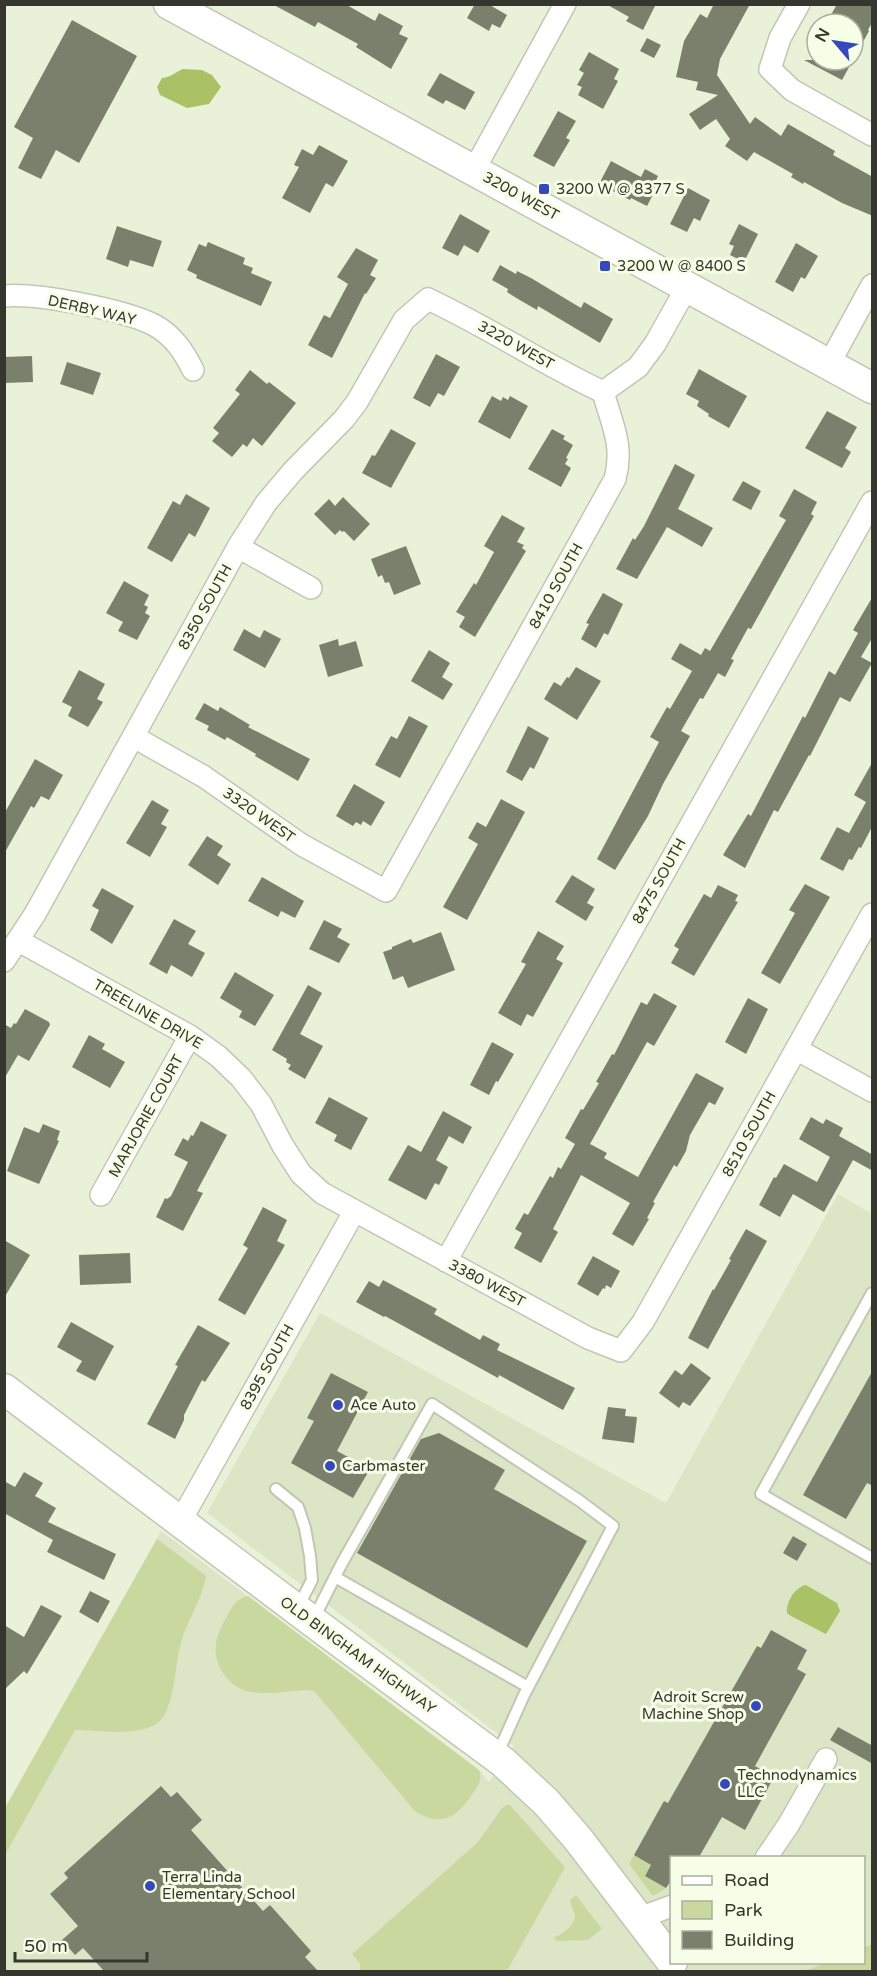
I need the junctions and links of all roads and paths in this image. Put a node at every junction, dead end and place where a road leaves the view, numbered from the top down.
1 (169, 4) edge
2 (565, 4) edge
3 (799, 4) edge
4 (873, 135) edge
5 (474, 170) junction
6 (873, 285) edge
7 (687, 287) junction
8 (4, 296) edge
9 (428, 299) joint
10 (829, 364) junction
11 (193, 370) dead end
12 (873, 388) edge
13 (603, 392) junction
14 (873, 502) edge
15 (238, 547) junction
16 (311, 588) dead end
17 (134, 737) junction
18 (386, 891) joint
19 (873, 914) edge
20 (19, 941) junction
21 (4, 960) edge
22 (190, 1036) junction
23 (796, 1049) junction
24 (873, 1091) edge
25 (101, 1195) dead end
26 (354, 1212) junction
27 (446, 1261) junction
28 (873, 1293) edge
29 (621, 1351) joint
30 (4, 1389) edge
31 (276, 1489) dead end
32 (180, 1522) junction
33 (873, 1558) edge
34 (335, 1577) junction
35 (304, 1615) junction
36 (528, 1687) junction
37 (496, 1756) junction
38 (826, 1759) dead end
39 (767, 1856) edge
40 (670, 1907) edge
41 (639, 1918) junction
42 (670, 1959) edge

1 - 5 street, 3200 WEST
2 - 5 street
3 - 4 street
5 - 7 street, 3200 WEST
6 - 10 street
7 - 10 street, 3200 WEST
7 - 13 street
8 - 11 street, DERBY WAY
9 - 13 street, 3220 WEST
9 - 15 street, 8350 SOUTH
10 - 12 street, 3200 WEST
13 - 18 street, 8410 SOUTH
14 - 27 street, 8475 SOUTH
15 - 16 street
15 - 17 street, 8350 SOUTH
17 - 18 street, 3320 WEST
17 - 20 street, 8350 SOUTH
19 - 23 street, 8510 SOUTH
20 - 21 street, 8350 SOUTH
20 - 22 street, TREELINE DRIVE
22 - 25 street, MARJORIE COURT
22 - 26 street, TREELINE DRIVE
23 - 24 street
23 - 29 street, 8510 SOUTH
26 - 27 street, 3380 WEST
26 - 32 street, 8395 SOUTH
27 - 29 street, 3380 WEST
28 - 33 lane
30 - 32 street, OLD BINGHAM HIGHWAY
31 - 35 lane
32 - 35 street, OLD BINGHAM HIGHWAY
34 - 35 lane
34 - 36 lane
34 - 36 lane
35 - 37 street, OLD BINGHAM HIGHWAY
36 - 37 lane
37 - 41 street, OLD BINGHAM HIGHWAY
38 - 39 street
40 - 41 street
41 - 42 street, OLD BINGHAM HIGHWAY

